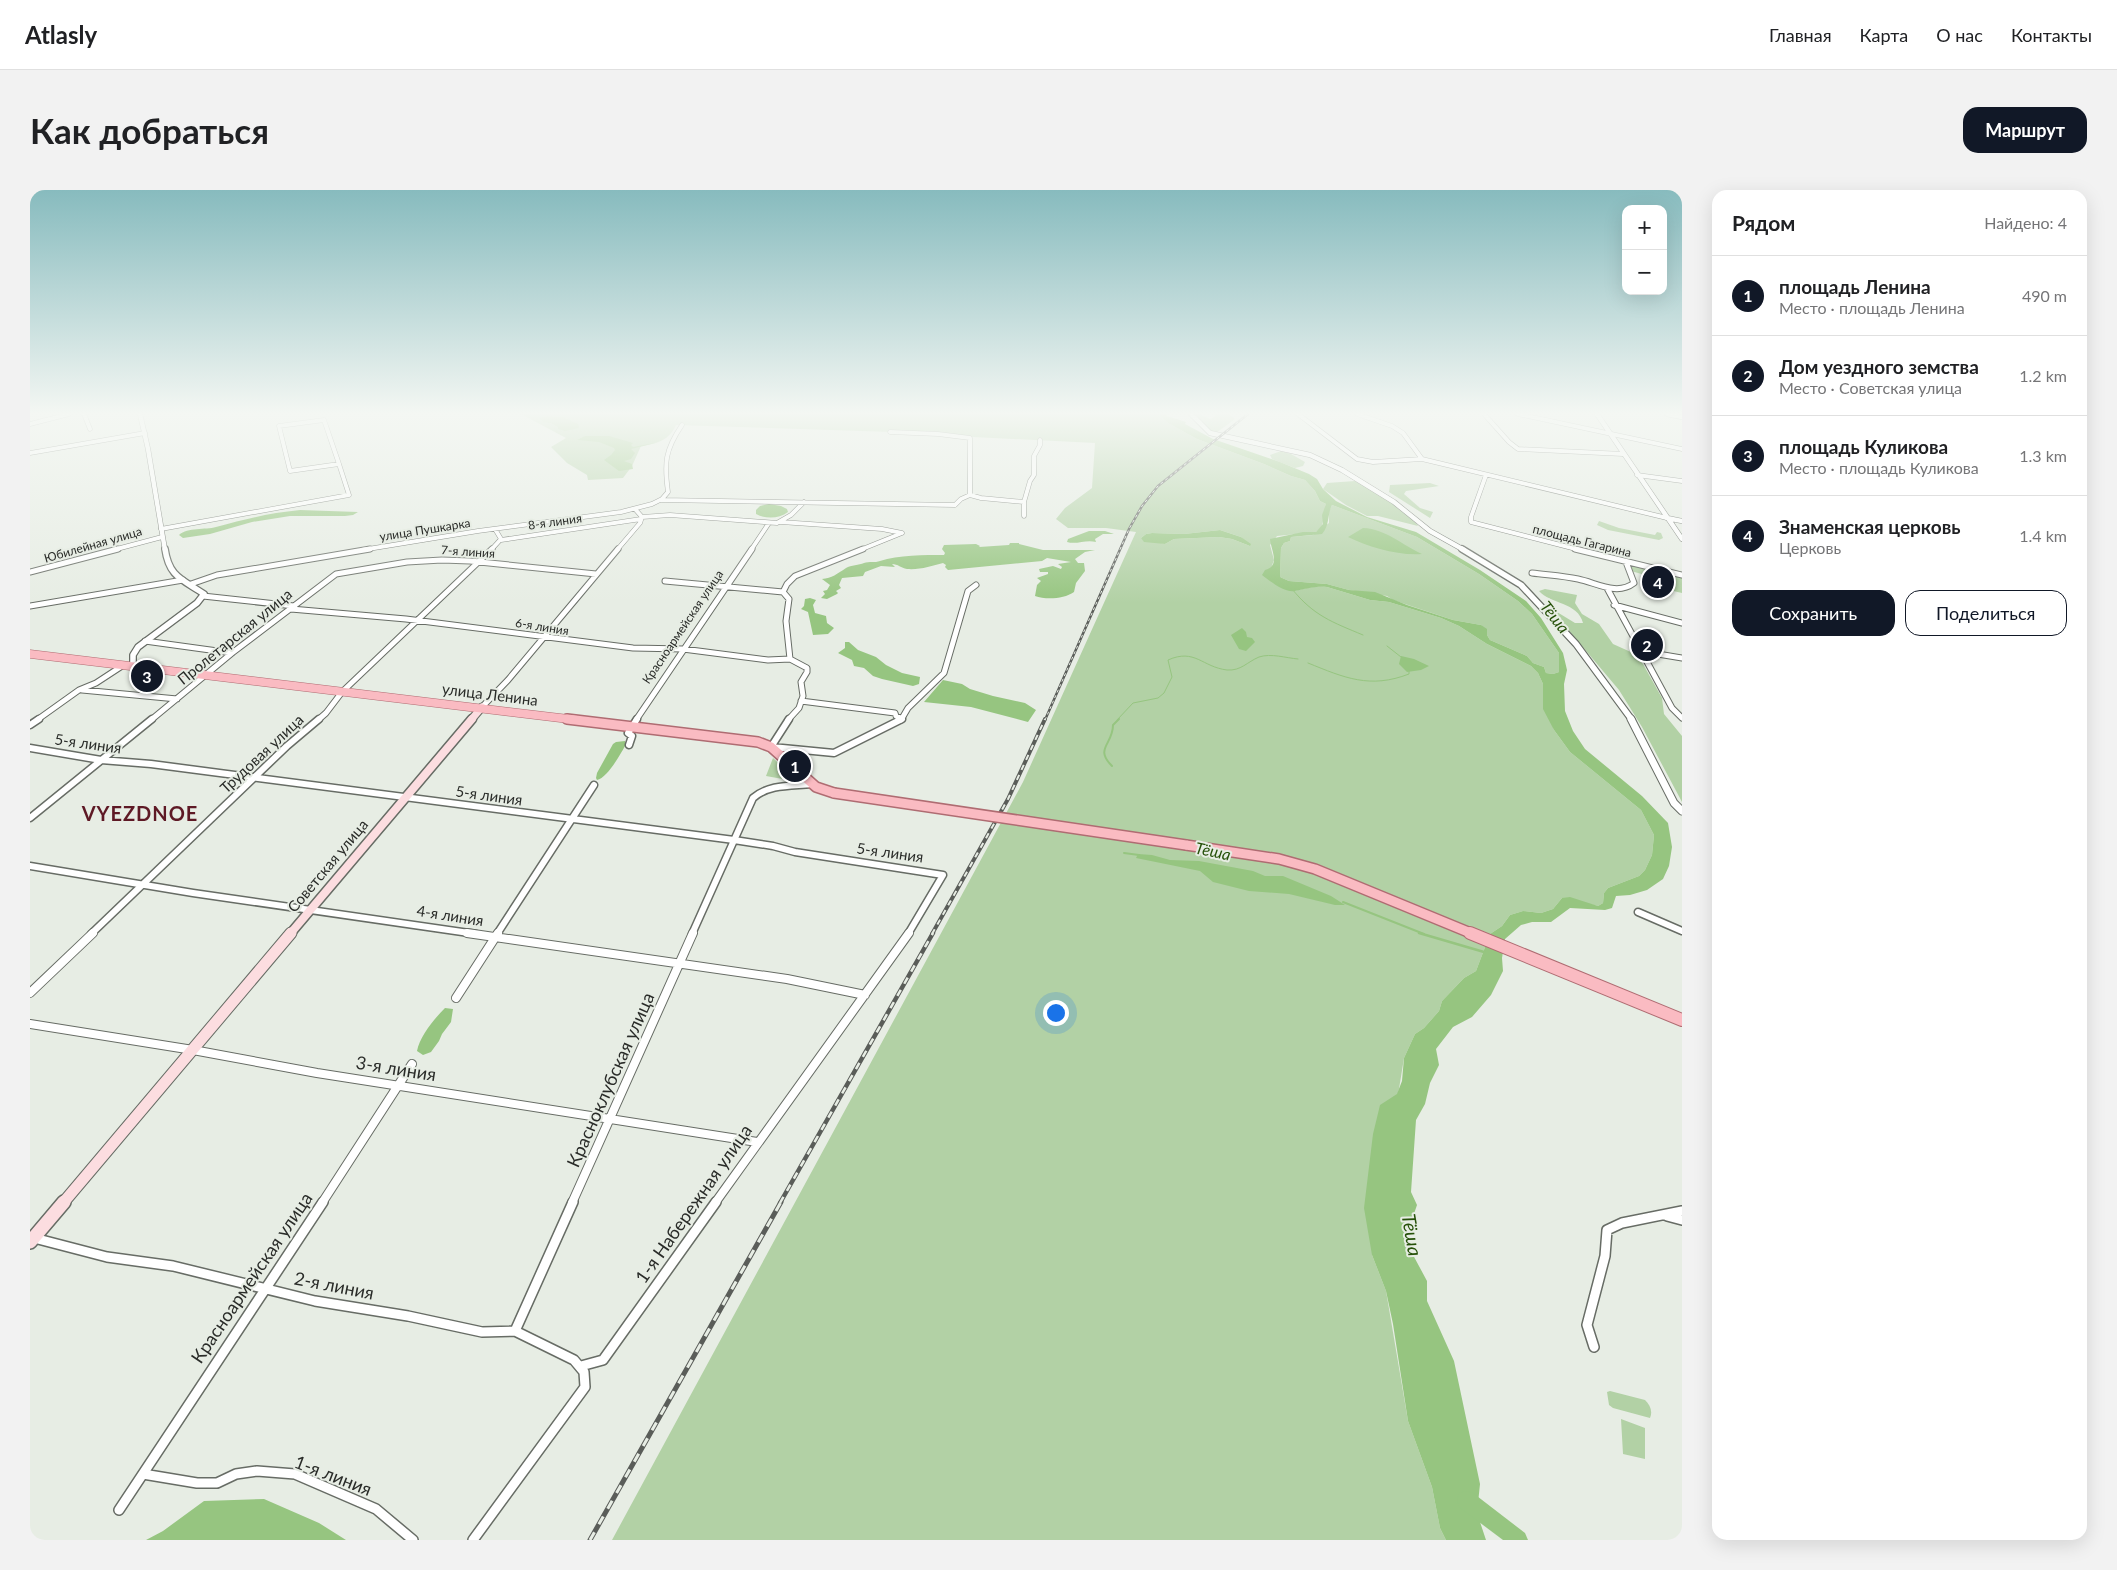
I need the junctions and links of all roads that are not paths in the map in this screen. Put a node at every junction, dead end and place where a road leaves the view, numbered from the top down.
1 (152, 477) edge
2 (344, 477) edge
3 (666, 477) edge
4 (970, 477) edge
5 (1033, 477) edge
6 (1353, 477) edge
7 (1485, 477) edge
8 (1494, 477) edge
9 (1638, 477) edge
10 (1658, 477) edge
11 (1682, 481) edge
12 (970, 496) junction
13 (662, 500) junction
14 (787, 502) junction
15 (804, 502) junction
16 (1024, 502) junction
17 (635, 509) junction
18 (796, 511) junction
19 (1024, 516) dead end
20 (642, 518) junction
21 (1667, 518) junction
22 (1682, 521) edge
23 (781, 522) junction
24 (768, 523) junction
25 (161, 529) junction
26 (495, 529) junction
27 (162, 537) junction
28 (1682, 539) edge
29 (500, 540) junction
30 (480, 562) junction
31 (1626, 562) junction
32 (30, 572) edge
33 (339, 573) joint
34 (1532, 573) dead end
35 (596, 574) junction
36 (1682, 575) edge
37 (183, 580) junction
38 (665, 581) dead end
39 (192, 584) junction
40 (976, 585) dead end
41 (725, 587) junction
42 (1607, 588) junction
43 (783, 592) junction
44 (203, 596) junction
45 (1614, 604) junction
46 (30, 606) edge
47 (292, 608) junction
48 (418, 621) junction
49 (1682, 623) edge
50 (545, 636) junction
51 (145, 641) junction
52 (683, 649) junction
53 (1640, 651) junction
54 (232, 653) junction
55 (30, 654) edge
56 (1682, 658) edge
57 (790, 659) junction
58 (122, 666) junction
59 (132, 667) junction
60 (205, 676) junction
61 (79, 690) junction
62 (342, 692) junction
63 (177, 699) junction
64 (801, 701) junction
65 (482, 708) junction
66 (1682, 718) edge
67 (902, 719) junction
68 (30, 725) edge
69 (632, 726) junction
70 (629, 745) dead end
71 (771, 747) junction
72 (30, 748) edge
73 (101, 760) junction
74 (252, 779) junction
75 (811, 784) junction
76 (594, 785) dead end
77 (406, 798) junction
78 (1682, 811) edge
79 (30, 818) edge
80 (572, 820) junction
81 (734, 840) junction
82 (30, 866) edge
83 (943, 875) joint
84 (142, 884) junction
85 (312, 909) junction
86 (1638, 912) dead end
87 (1682, 931) edge
88 (495, 936) junction
89 (680, 964) junction
90 (30, 993) edge
91 (865, 995) junction
92 (456, 998) dead end
93 (1682, 1020) edge
94 (30, 1024) edge
95 (193, 1050) junction
96 (412, 1064) dead end
97 (398, 1086) junction
98 (610, 1120) junction
99 (757, 1142) junction
100 (1682, 1211) edge
101 (1667, 1216) junction
102 (1682, 1220) edge
103 (31, 1239) edge
104 (264, 1288) junction
105 (515, 1331) junction
106 (1594, 1347) dead end
107 (582, 1366) junction
108 (144, 1474) junction
109 (120, 1510) dead end
110 (413, 1540) edge
111 (473, 1540) edge

1 - 25 street
2 - 25 street
3 - 13 street
4 - 12 street
5 - 16 street
6 - 78 street
7 - 31 street, площадь Гагарина
8 - 21 street
9 - 21 street
10 - 11 street
12 - 15 street, улица Пушкарка
12 - 16 street
13 - 14 street, улица Пушкарка
13 - 17 street, улица Пушкарка
14 - 15 street, улица Пушкарка
14 - 18 street
15 - 18 street
16 - 19 street
17 - 20 street
17 - 26 street, улица Пушкарка
18 - 23 street
20 - 24 street, 8-я линия
20 - 29 street, 8-я линия
20 - 35 street, Советская улица
21 - 22 street
21 - 28 street
23 - 24 street, 8-я линия
23 - 43 street
24 - 41 street, Красноармейская улица
25 - 27 street
26 - 29 street
26 - 39 street, улица Пушкарка
27 - 32 street, Юбилейная улица
27 - 37 street
29 - 30 street, Трудовая улица
30 - 33 street, 7-я линия
30 - 35 street, 7-я линия
30 - 48 street, Трудовая улица
31 - 36 street, площадь Гагарина
31 - 42 street
33 - 47 street, Пролетарская улица
34 - 42 street
35 - 50 street, Советская улица
37 - 39 street
37 - 46 street
38 - 41 street
39 - 44 street
40 - 67 street
41 - 43 street
41 - 52 street, Красноармейская улица
42 - 45 street
43 - 57 street
44 - 47 street, 6-я линия
44 - 51 street
45 - 49 street
45 - 53 street
47 - 48 street, 6-я линия
47 - 54 street, Пролетарская улица
48 - 50 street, 6-я линия
48 - 62 street, Трудовая улица
50 - 52 street, 6-я линия
50 - 65 street, Советская улица
51 - 54 street
51 - 59 street
52 - 57 street, 6-я линия
52 - 69 street, Красноармейская улица
53 - 56 street
53 - 66 street
54 - 60 street, Пролетарская улица
55 - 58 main road, улица Ленина
57 - 64 street
58 - 59 main road, улица Ленина
58 - 61 street
59 - 60 main road, улица Ленина
60 - 62 main road, улица Ленина
60 - 63 street, Пролетарская улица
61 - 63 street
61 - 68 street
62 - 65 main road, улица Ленина
62 - 74 street, Трудовая улица
63 - 73 street, Пролетарская улица
64 - 67 street
64 - 71 street
65 - 69 main road, улица Ленина
65 - 77 main road, Советская улица
67 - 71 street
69 - 70 street, Красноармейская улица
69 - 71 main road, улица Ленина
71 - 75 main road
72 - 73 street, 5-я линия
73 - 74 street, 5-я линия
73 - 79 street, Пролетарская улица
74 - 77 street, 5-я линия
74 - 84 street, Трудовая улица
75 - 81 street, Красноклубская улица
75 - 93 main road, bridge
76 - 80 street
77 - 80 street, 5-я линия
77 - 85 main road, Советская улица
80 - 81 street, 5-я линия
80 - 88 street
81 - 83 street, 5-я линия
81 - 89 street, Красноклубская улица
82 - 84 street, 4-я линия
83 - 91 street, 1-я Набережная улица
84 - 85 street, 4-я линия
84 - 90 street, Трудовая улица
85 - 88 street, 4-я линия
85 - 95 main road, Советская улица
86 - 87 street
88 - 89 street, 4-я линия
88 - 92 street
89 - 91 street, 4-я линия
89 - 98 street, Красноклубская улица
91 - 99 street, 1-я Набережная улица
94 - 95 street, 3-я линия
95 - 97 street, 3-я линия
95 - 103 main road, Советская улица
96 - 97 street, Красноармейская улица
97 - 98 street, 3-я линия
97 - 104 street, Красноармейская улица
98 - 99 street, 3-я линия
98 - 105 street, Красноклубская улица
99 - 107 street, 1-я Набережная улица
100 - 101 street
101 - 102 street
101 - 106 street
103 - 104 street, 2-я линия
104 - 105 street, 2-я линия
104 - 108 street, Красноармейская улица
105 - 107 street
107 - 111 street
108 - 109 street, Красноармейская улица
108 - 110 street, 1-я линия

